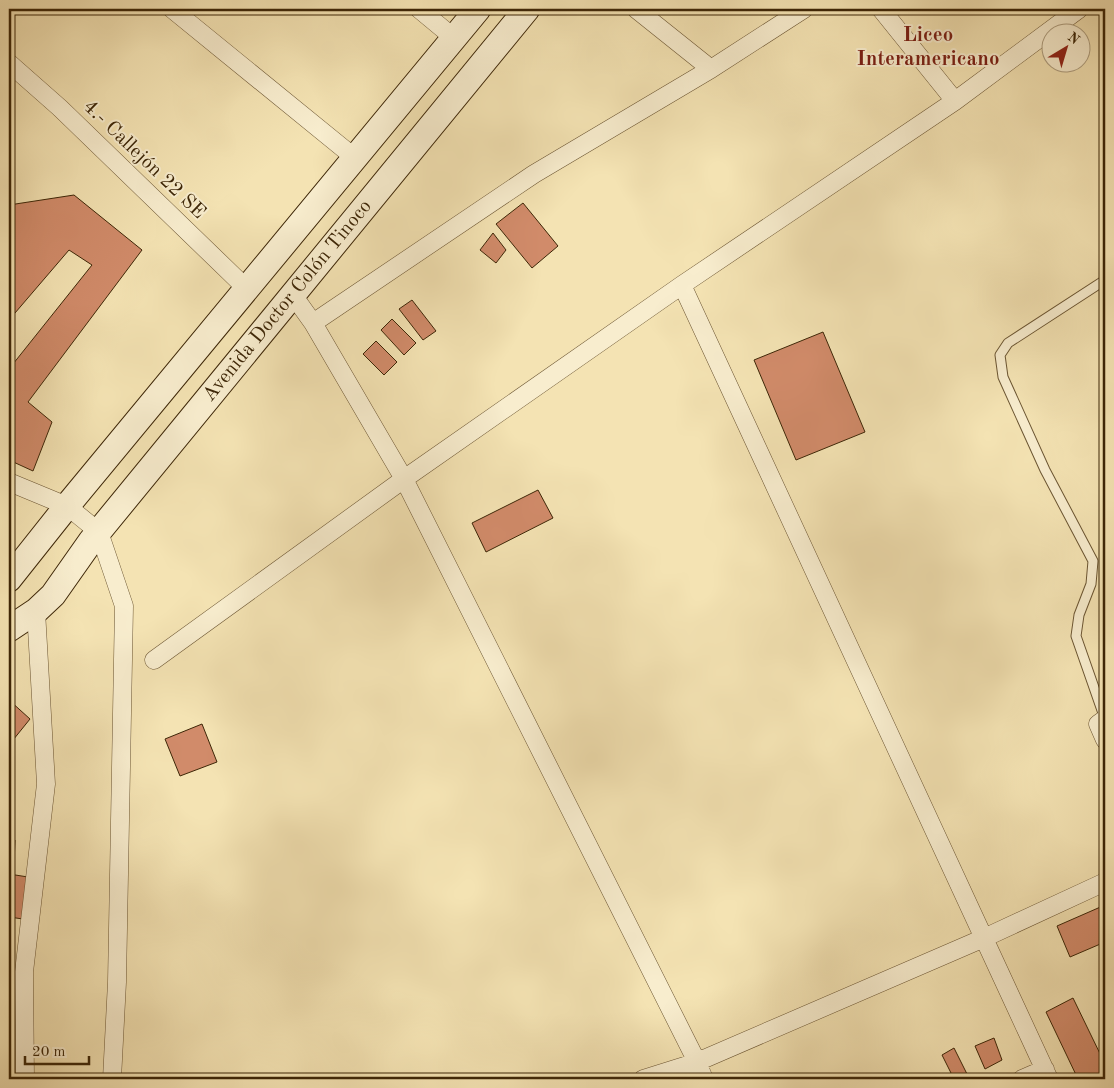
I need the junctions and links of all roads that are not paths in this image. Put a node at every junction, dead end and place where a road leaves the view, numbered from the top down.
1 (172, 9) edge
2 (419, 9) edge
3 (478, 9) edge
4 (528, 9) edge
5 (636, 9) edge
6 (804, 9) edge
7 (881, 9) edge
8 (1079, 9) edge
9 (454, 38) junction
10 (9, 63) edge
11 (711, 69) junction
12 (955, 101) junction
13 (355, 158) junction
14 (1105, 280) edge
15 (682, 285) junction
16 (247, 289) junction
17 (293, 296) junction
18 (313, 323) junction
19 (404, 479) junction
20 (9, 482) edge
21 (62, 512) junction
22 (95, 536) junction
23 (12, 575) edge
24 (45, 603) junction
25 (9, 629) edge
26 (154, 660) dead end
27 (1105, 719) edge
28 (1105, 740) edge
29 (1105, 882) edge
30 (984, 938) junction
31 (697, 1062) junction
32 (1047, 1074) edge
33 (25, 1079) edge
34 (112, 1079) edge
35 (643, 1079) edge
36 (704, 1079) edge
37 (1022, 1079) edge

1 - 13 street
2 - 9 street
3 - 9 main road, Avenida Doctor Colón Tinoco
4 - 17 main road, Avenida Doctor Colón Tinoco
5 - 11 street
6 - 11 street
7 - 12 street
8 - 12 street
9 - 13 main road, Avenida Doctor Colón Tinoco
10 - 16 street, 4.- Callejón 22 SE
11 - 18 street
12 - 15 street
13 - 16 main road, Avenida Doctor Colón Tinoco
14 - 27 lane
15 - 19 street
15 - 30 street
16 - 21 main road, Avenida Doctor Colón Tinoco
17 - 18 street
17 - 22 main road, Avenida Doctor Colón Tinoco
18 - 19 street
19 - 26 street
19 - 31 street
20 - 21 street
21 - 22 street
21 - 23 main road, Avenida Doctor Colón Tinoco
22 - 24 main road, Avenida Doctor Colón Tinoco
22 - 34 street
24 - 25 main road, Avenida Doctor Colón Tinoco
24 - 33 street
27 - 28 street
29 - 30 street
30 - 31 street
30 - 32 street
31 - 35 street
31 - 36 street
32 - 37 street

